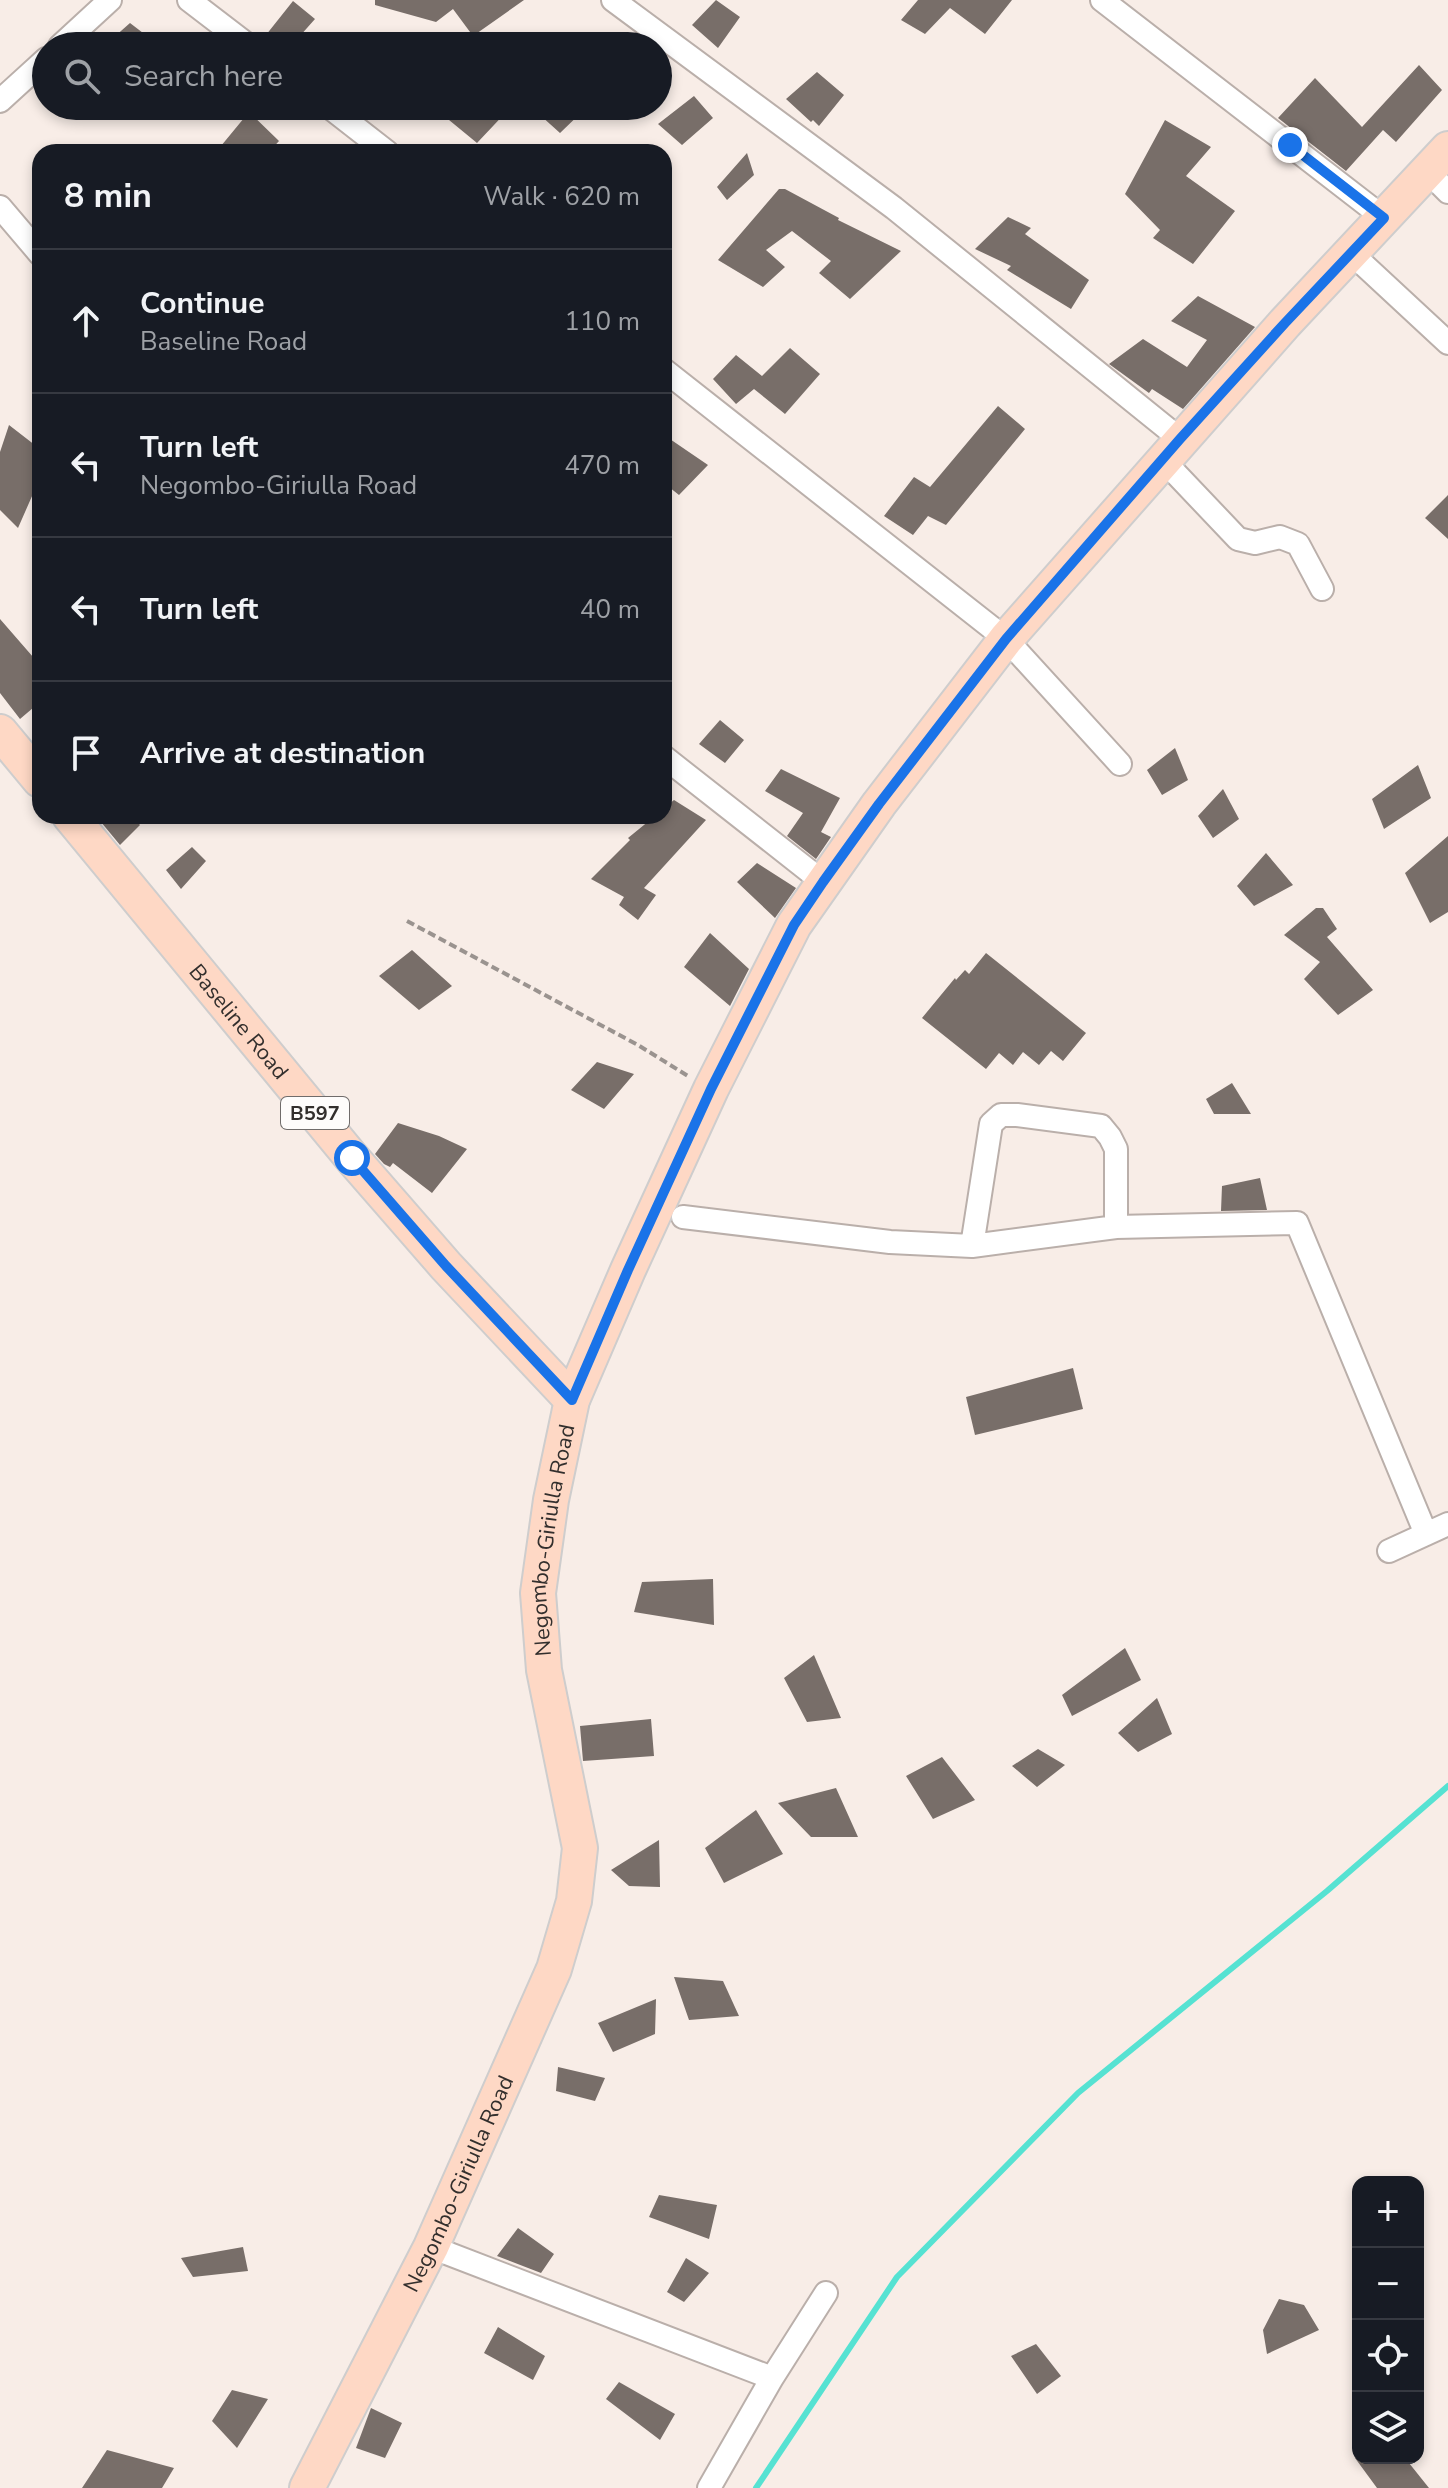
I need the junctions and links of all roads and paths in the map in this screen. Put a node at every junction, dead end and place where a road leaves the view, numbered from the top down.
1 (110, 0) edge
2 (189, 0) edge
3 (613, 0) edge
4 (1102, 0) edge
5 (75, 32) edge
6 (231, 32) edge
7 (656, 32) edge
8 (672, 44) edge
9 (32, 72) edge
10 (0, 101) edge
11 (346, 120) edge
12 (377, 144) edge
13 (1441, 171) edge
14 (0, 207) edge
15 (1384, 218) junction
16 (32, 245) edge
17 (1351, 253) junction
18 (1448, 343) edge
19 (672, 376) edge
20 (1171, 449) junction
21 (1322, 589) dead end
22 (1006, 639) junction
23 (0, 732) edge
24 (672, 763) edge
25 (1120, 764) dead end
26 (32, 770) edge
27 (77, 824) edge
28 (823, 882) junction
29 (407, 921) dead end
30 (711, 1089) junction
31 (683, 1217) dead end
32 (1116, 1227) junction
33 (972, 1246) junction
34 (572, 1400) junction
35 (1448, 1524) edge
36 (1426, 1534) junction
37 (1389, 1551) dead end
38 (431, 2247) junction
39 (826, 2293) dead end
40 (772, 2378) junction
41 (307, 2488) edge
42 (709, 2488) edge

1 - 5 street
2 - 6 street
3 - 7 street
4 - 15 street
8 - 20 street
9 - 10 street
11 - 12 street
13 - 15 main road, Negombo-Giriulla Road
14 - 16 street
15 - 17 main road, Negombo-Giriulla Road
17 - 18 street
17 - 20 main road, Negombo-Giriulla Road
19 - 22 street
20 - 21 street
20 - 22 main road, Negombo-Giriulla Road
22 - 25 street
22 - 28 main road, Negombo-Giriulla Road
23 - 26 main road
24 - 28 street
27 - 34 main road, Baseline Road / B597
28 - 30 main road, Negombo-Giriulla Road
29 - 30 path
30 - 34 main road, Negombo-Giriulla Road
31 - 33 street
32 - 33 street
32 - 33 street
32 - 36 street
34 - 38 main road, Negombo-Giriulla Road
35 - 36 street
36 - 37 street
38 - 40 street
38 - 41 main road, Negombo-Giriulla Road
39 - 40 street
40 - 42 street

